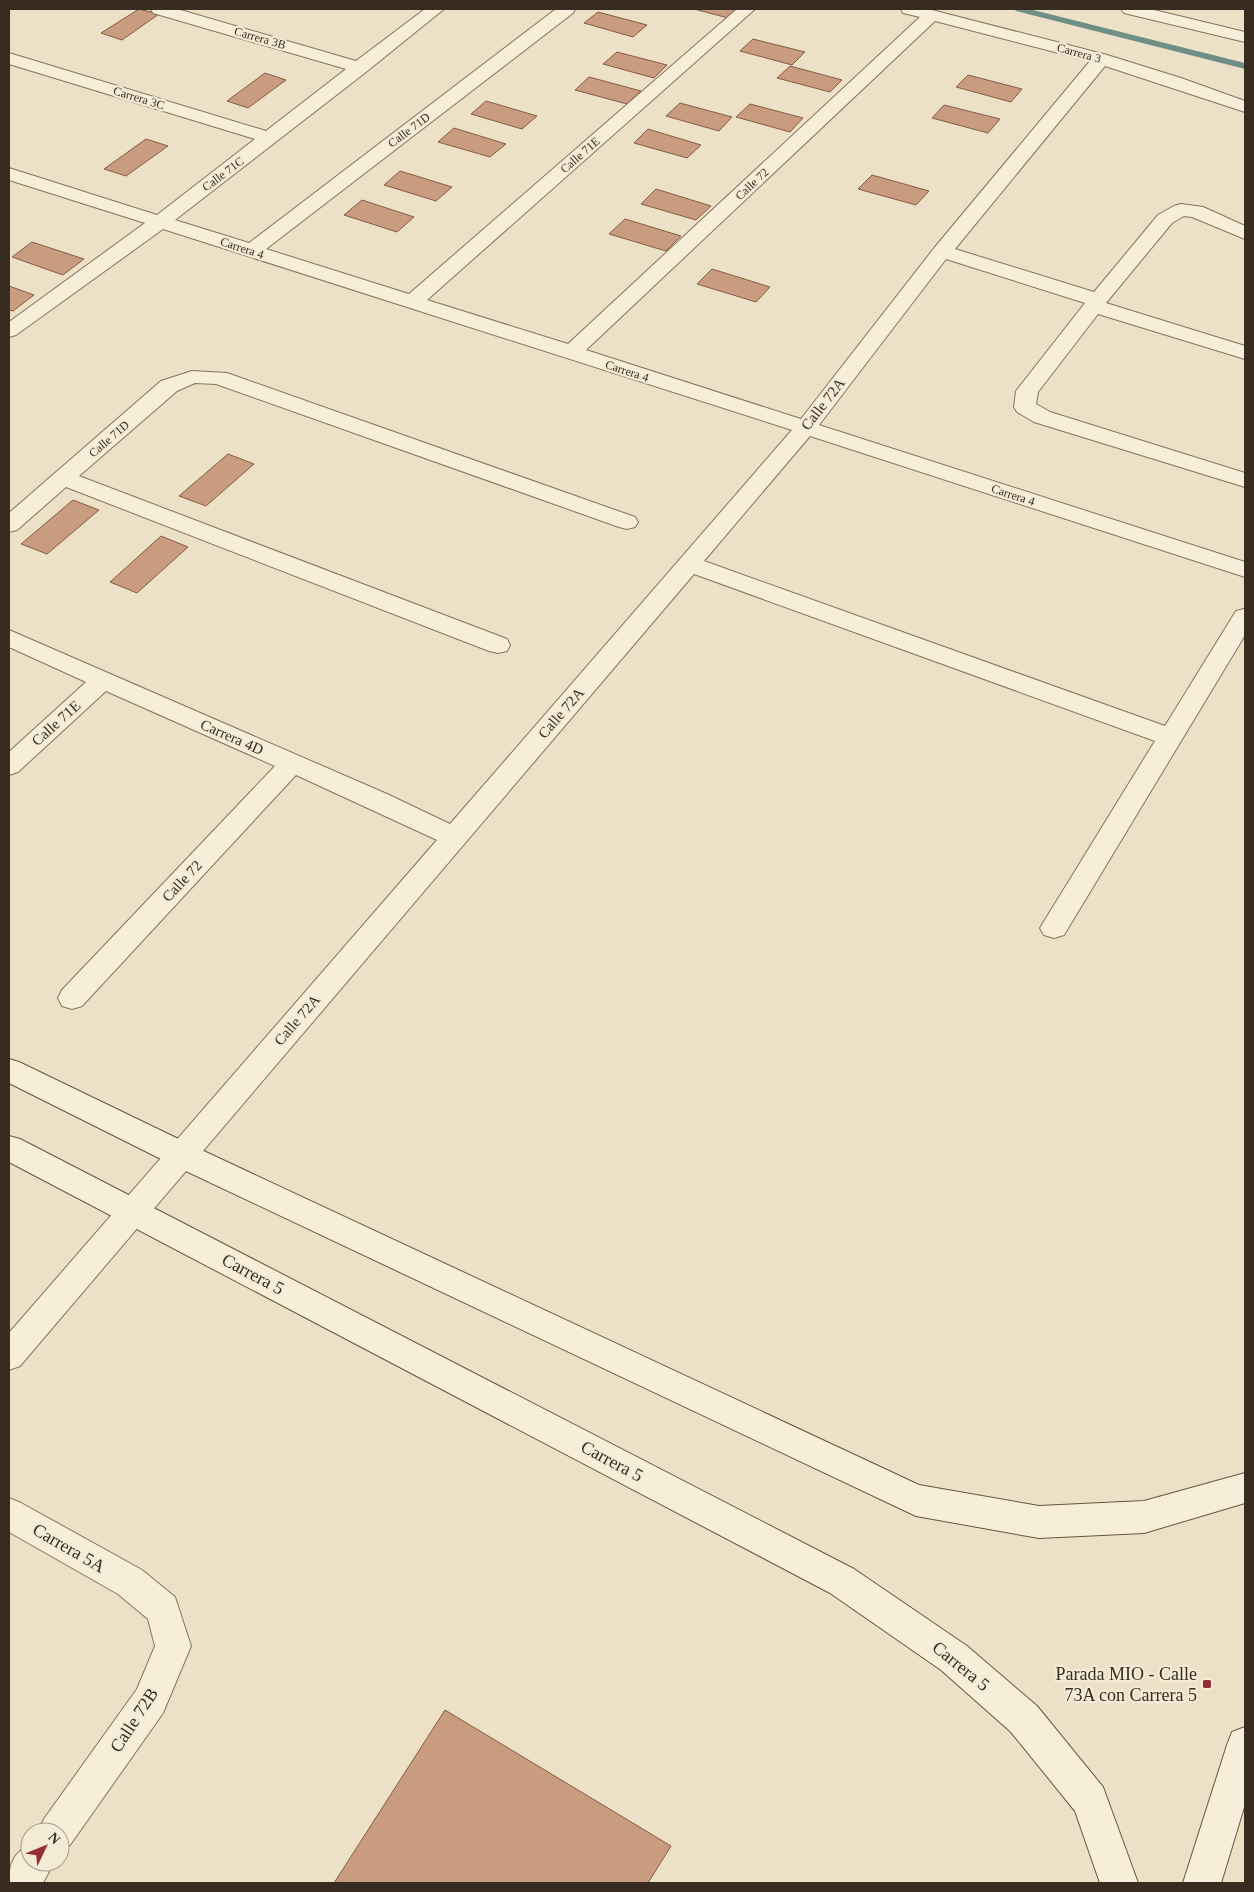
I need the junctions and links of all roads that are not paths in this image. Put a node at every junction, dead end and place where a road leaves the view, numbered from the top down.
1 (159, 9) edge
2 (567, 9) edge
3 (747, 9) edge
4 (909, 9) edge
5 (1130, 9) edge
6 (435, 10) edge
7 (932, 15) junction
8 (1245, 38) edge
9 (9, 58) edge
10 (1101, 59) junction
11 (360, 68) junction
12 (1245, 107) edge
13 (270, 138) junction
14 (10, 176) edge
15 (160, 222) junction
16 (1245, 233) edge
17 (251, 251) junction
18 (942, 251) junction
19 (412, 302) junction
20 (1095, 303) junction
21 (9, 331) edge
22 (572, 352) junction
23 (1245, 353) edge
24 (805, 429) junction
25 (64, 478) junction
26 (1245, 480) edge
27 (627, 522) dead end
28 (9, 525) edge
29 (688, 564) junction
30 (1245, 570) edge
31 (1244, 617) dead end
32 (9, 638) edge
33 (498, 645) dead end
34 (103, 680) junction
35 (1170, 737) junction
36 (292, 763) junction
37 (9, 766) edge
38 (454, 837) junction
39 (1054, 928) dead end
40 (72, 998) dead end
41 (9, 1070) edge
42 (9, 1148) edge
43 (182, 1155) junction
44 (133, 1211) junction
45 (9, 1356) edge
46 (1245, 1488) edge
47 (9, 1514) edge
48 (130, 1582) joint
49 (1245, 1745) edge
50 (64, 1822) edge
51 (28, 1872) edge
52 (20, 1883) edge
53 (1119, 1883) edge
54 (1202, 1883) edge

1 - 11 street, Carrera 3B
2 - 17 street, Calle 71D
3 - 19 street, Calle 71E
4 - 7 street, Carrera 3
5 - 8 street
6 - 11 street, Calle 71C
7 - 10 street, Carrera 3
7 - 22 street, Calle 72
9 - 13 street, Carrera 3C
10 - 12 street, Carrera 3
10 - 18 street, Calle 72A
11 - 13 street, Calle 71C
13 - 15 street, Calle 71C
14 - 15 street, Carrera 4
15 - 17 street, Carrera 4
15 - 21 street, Calle 71C
16 - 20 street
17 - 19 street, Carrera 4
18 - 20 street
18 - 24 street, Calle 72A
19 - 22 street, Carrera 4
20 - 23 street
20 - 26 street
22 - 24 street, Carrera 4
24 - 29 street, Calle 72A
24 - 30 street, Carrera 4
25 - 27 street, Calle 71D
25 - 28 street, Calle 71D
25 - 33 street
29 - 35 street
29 - 38 street, Calle 72A
31 - 35 street
32 - 34 street, Carrera 4D
34 - 36 street, Carrera 4D
34 - 37 street, Calle 71E
35 - 39 street
36 - 38 street, Carrera 4D
36 - 40 street, Calle 72
38 - 43 street, Calle 72A
41 - 43 street
42 - 44 street, Carrera 5
43 - 44 street, Calle 72A
43 - 46 street
44 - 45 street, Calle 72A
44 - 53 street, Carrera 5
47 - 48 street, Carrera 5A
48 - 50 street, Calle 72B
49 - 54 street
51 - 52 street

